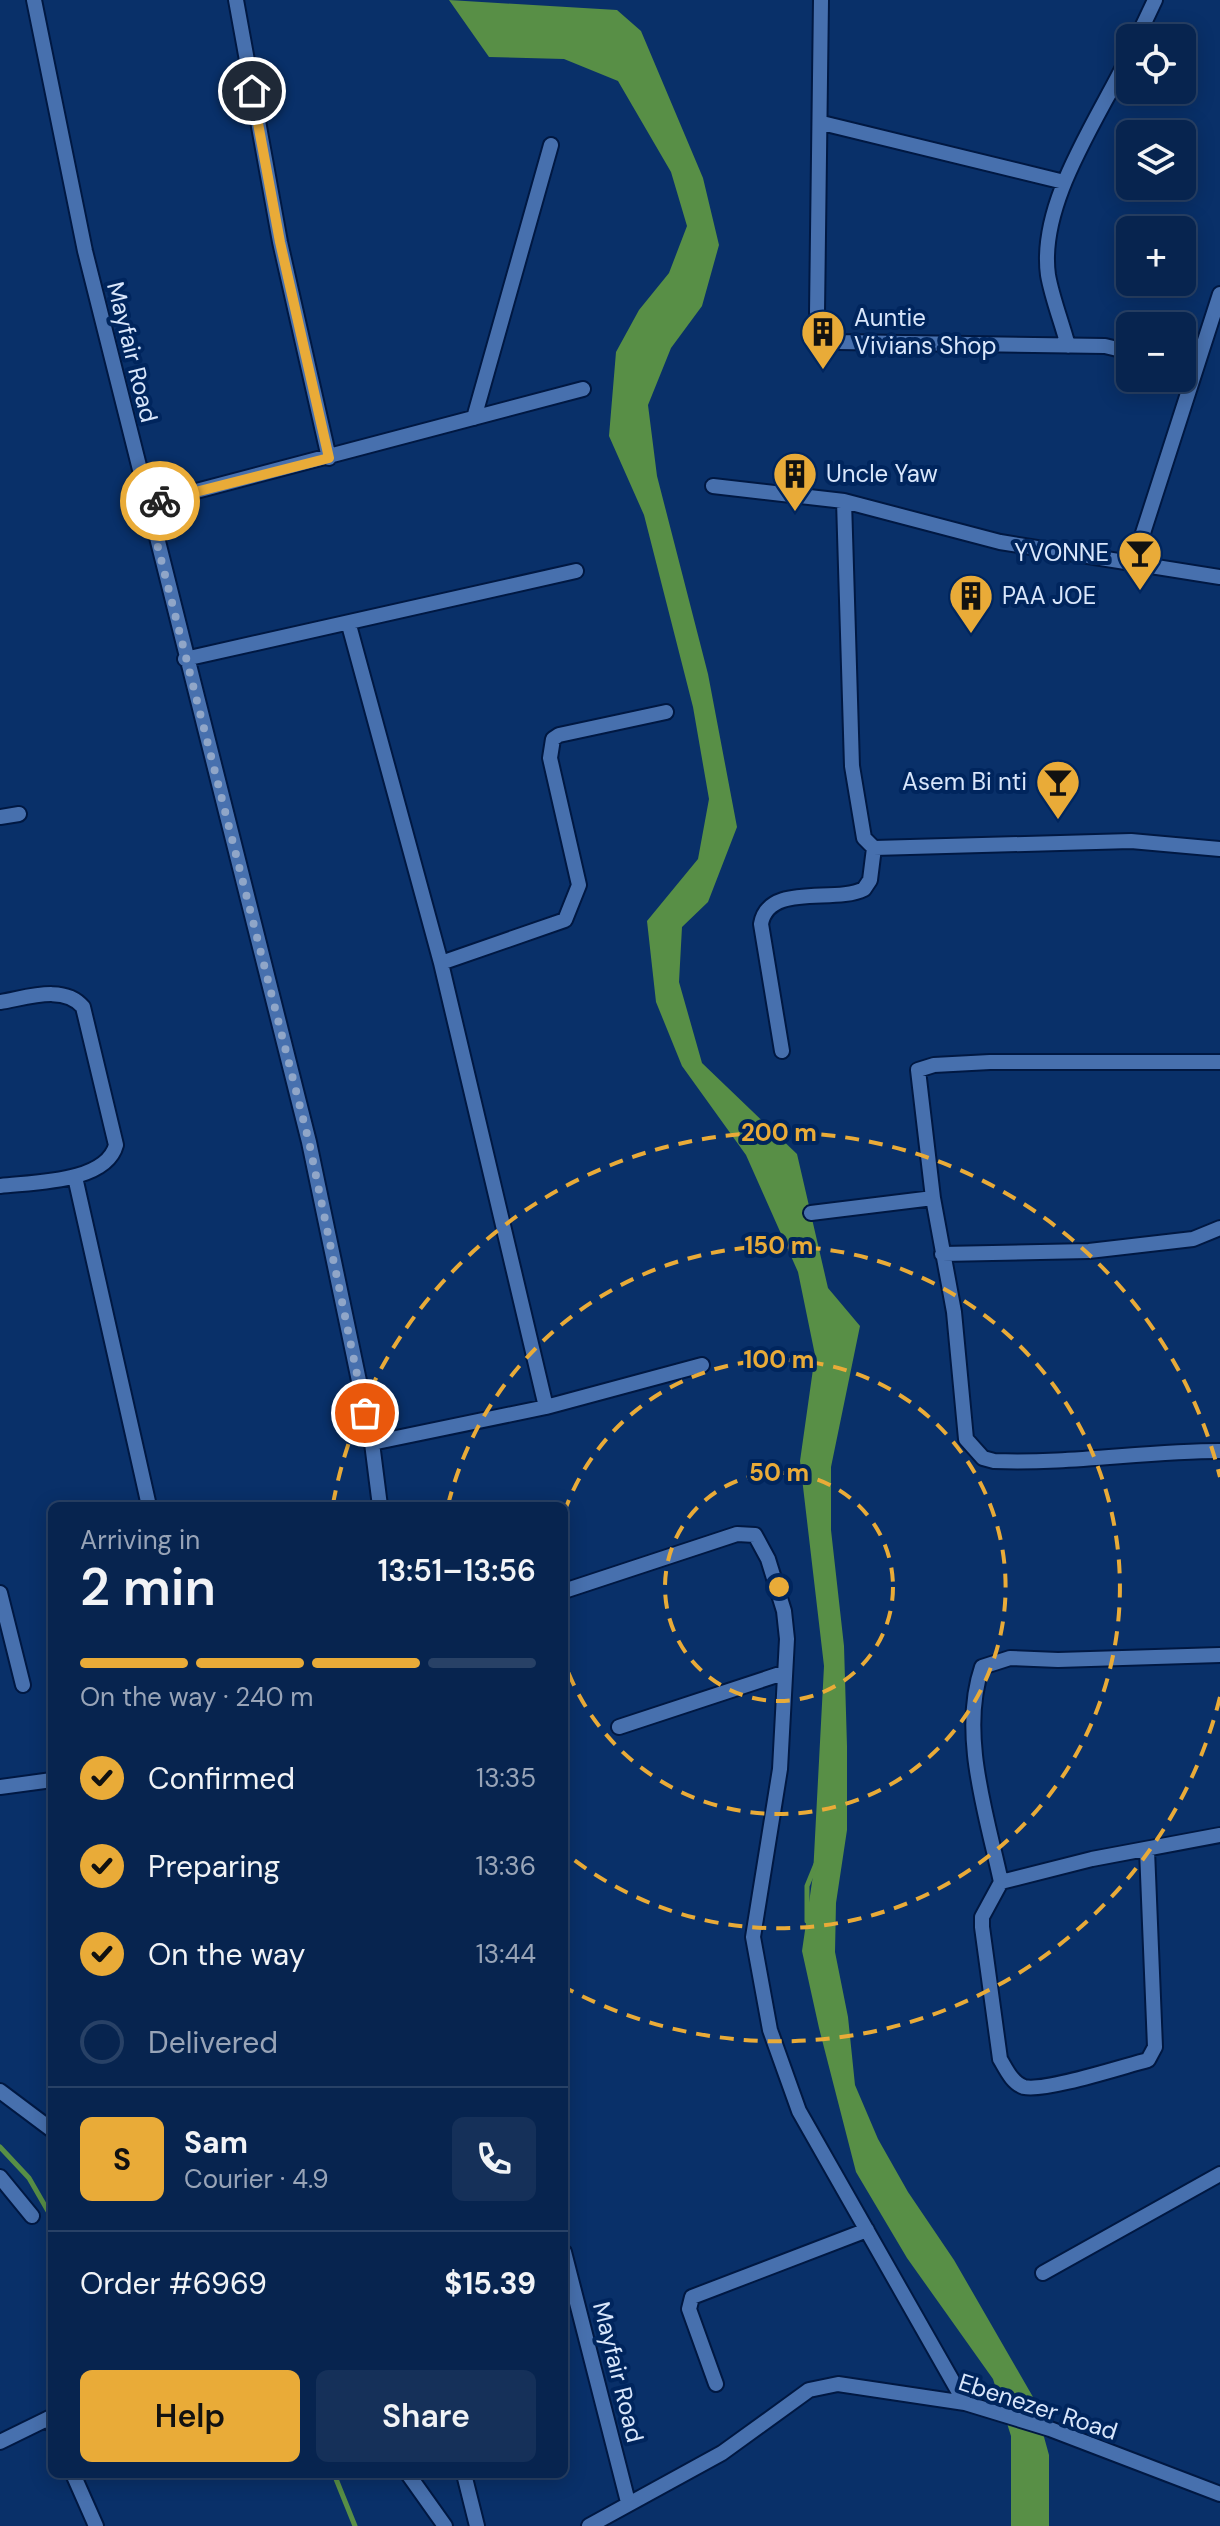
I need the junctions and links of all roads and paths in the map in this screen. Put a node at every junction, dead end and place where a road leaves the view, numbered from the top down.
1 (34, 0) edge
2 (236, 0) edge
3 (821, 0) edge
4 (1155, 0) edge
5 (1144, 24) edge
6 (1116, 80) edge
7 (822, 123) junction
8 (551, 145) dead end
9 (1064, 182) junction
10 (1220, 294) edge
11 (1068, 346) junction
12 (1116, 349) edge
13 (1196, 351) edge
14 (583, 389) dead end
15 (1182, 392) edge
16 (474, 418) junction
17 (329, 458) junction
18 (713, 486) dead end
19 (844, 501) junction
20 (147, 504) junction
21 (1133, 564) junction
22 (576, 571) dead end
23 (1220, 577) edge
24 (349, 625) junction
25 (185, 659) junction
26 (666, 712) dead end
27 (19, 814) dead end
28 (0, 817) edge
29 (874, 848) junction
30 (1220, 849) edge
31 (441, 963) junction
32 (0, 1002) edge
33 (782, 1051) dead end
34 (1220, 1062) edge
35 (75, 1177) junction
36 (0, 1186) edge
37 (933, 1198) junction
38 (811, 1213) dead end
39 (1218, 1223) edge
40 (942, 1254) junction
41 (702, 1365) dead end
42 (546, 1407) junction
43 (372, 1443) junction
44 (1220, 1451) edge
45 (148, 1502) edge
46 (379, 1502) edge
47 (568, 1590) edge
48 (0, 1593) edge
49 (1220, 1655) edge
50 (783, 1673) junction
51 (23, 1685) dead end
52 (619, 1727) dead end
53 (48, 1781) edge
54 (0, 1787) edge
55 (1220, 1835) edge
56 (1147, 1850) junction
57 (1001, 1882) junction
58 (0, 2091) edge
59 (48, 2127) edge
60 (1220, 2174) edge
61 (0, 2177) edge
62 (32, 2216) dead end
63 (867, 2230) junction
64 (568, 2268) edge
65 (1043, 2273) dead end
66 (716, 2384) dead end
67 (965, 2403) junction
68 (48, 2420) edge
69 (0, 2442) edge
70 (75, 2478) edge
71 (411, 2478) edge
72 (465, 2478) edge
73 (1220, 2494) edge
74 (628, 2502) junction
75 (96, 2526) edge
76 (445, 2526) edge
77 (477, 2526) edge
78 (589, 2526) edge

1 - 20 street, Mayfair Road
2 - 17 street
3 - 7 street
4 - 5 street
6 - 9 street
7 - 9 street
7 - 11 street
8 - 16 street
9 - 11 street
10 - 13 street
11 - 12 street
14 - 16 street
15 - 21 street
16 - 17 street
17 - 20 street
18 - 19 street
19 - 21 street
19 - 29 street
20 - 25 street, Mayfair Road
21 - 23 street
22 - 24 street
24 - 25 street
24 - 31 street
25 - 43 street, Mayfair Road
26 - 31 street
27 - 28 street
29 - 30 street
29 - 33 street
31 - 42 street
32 - 35 street
34 - 37 street
35 - 36 street
35 - 45 street
37 - 38 street
37 - 40 street
39 - 40 street
40 - 44 street
41 - 42 street
42 - 43 street
43 - 46 street, Mayfair Road
47 - 50 street
48 - 51 street
49 - 57 street
50 - 52 street
50 - 63 street
53 - 54 street
55 - 56 street
56 - 57 street
56 - 57 street
58 - 59 street
60 - 65 street
61 - 62 street
63 - 66 street
63 - 67 street
64 - 74 street, Mayfair Road
67 - 73 street, Ebenezer Road
67 - 74 street, Ebenezer Road
68 - 69 street
70 - 75 street
71 - 76 street
72 - 77 street
74 - 78 street, Ebenezer Road

